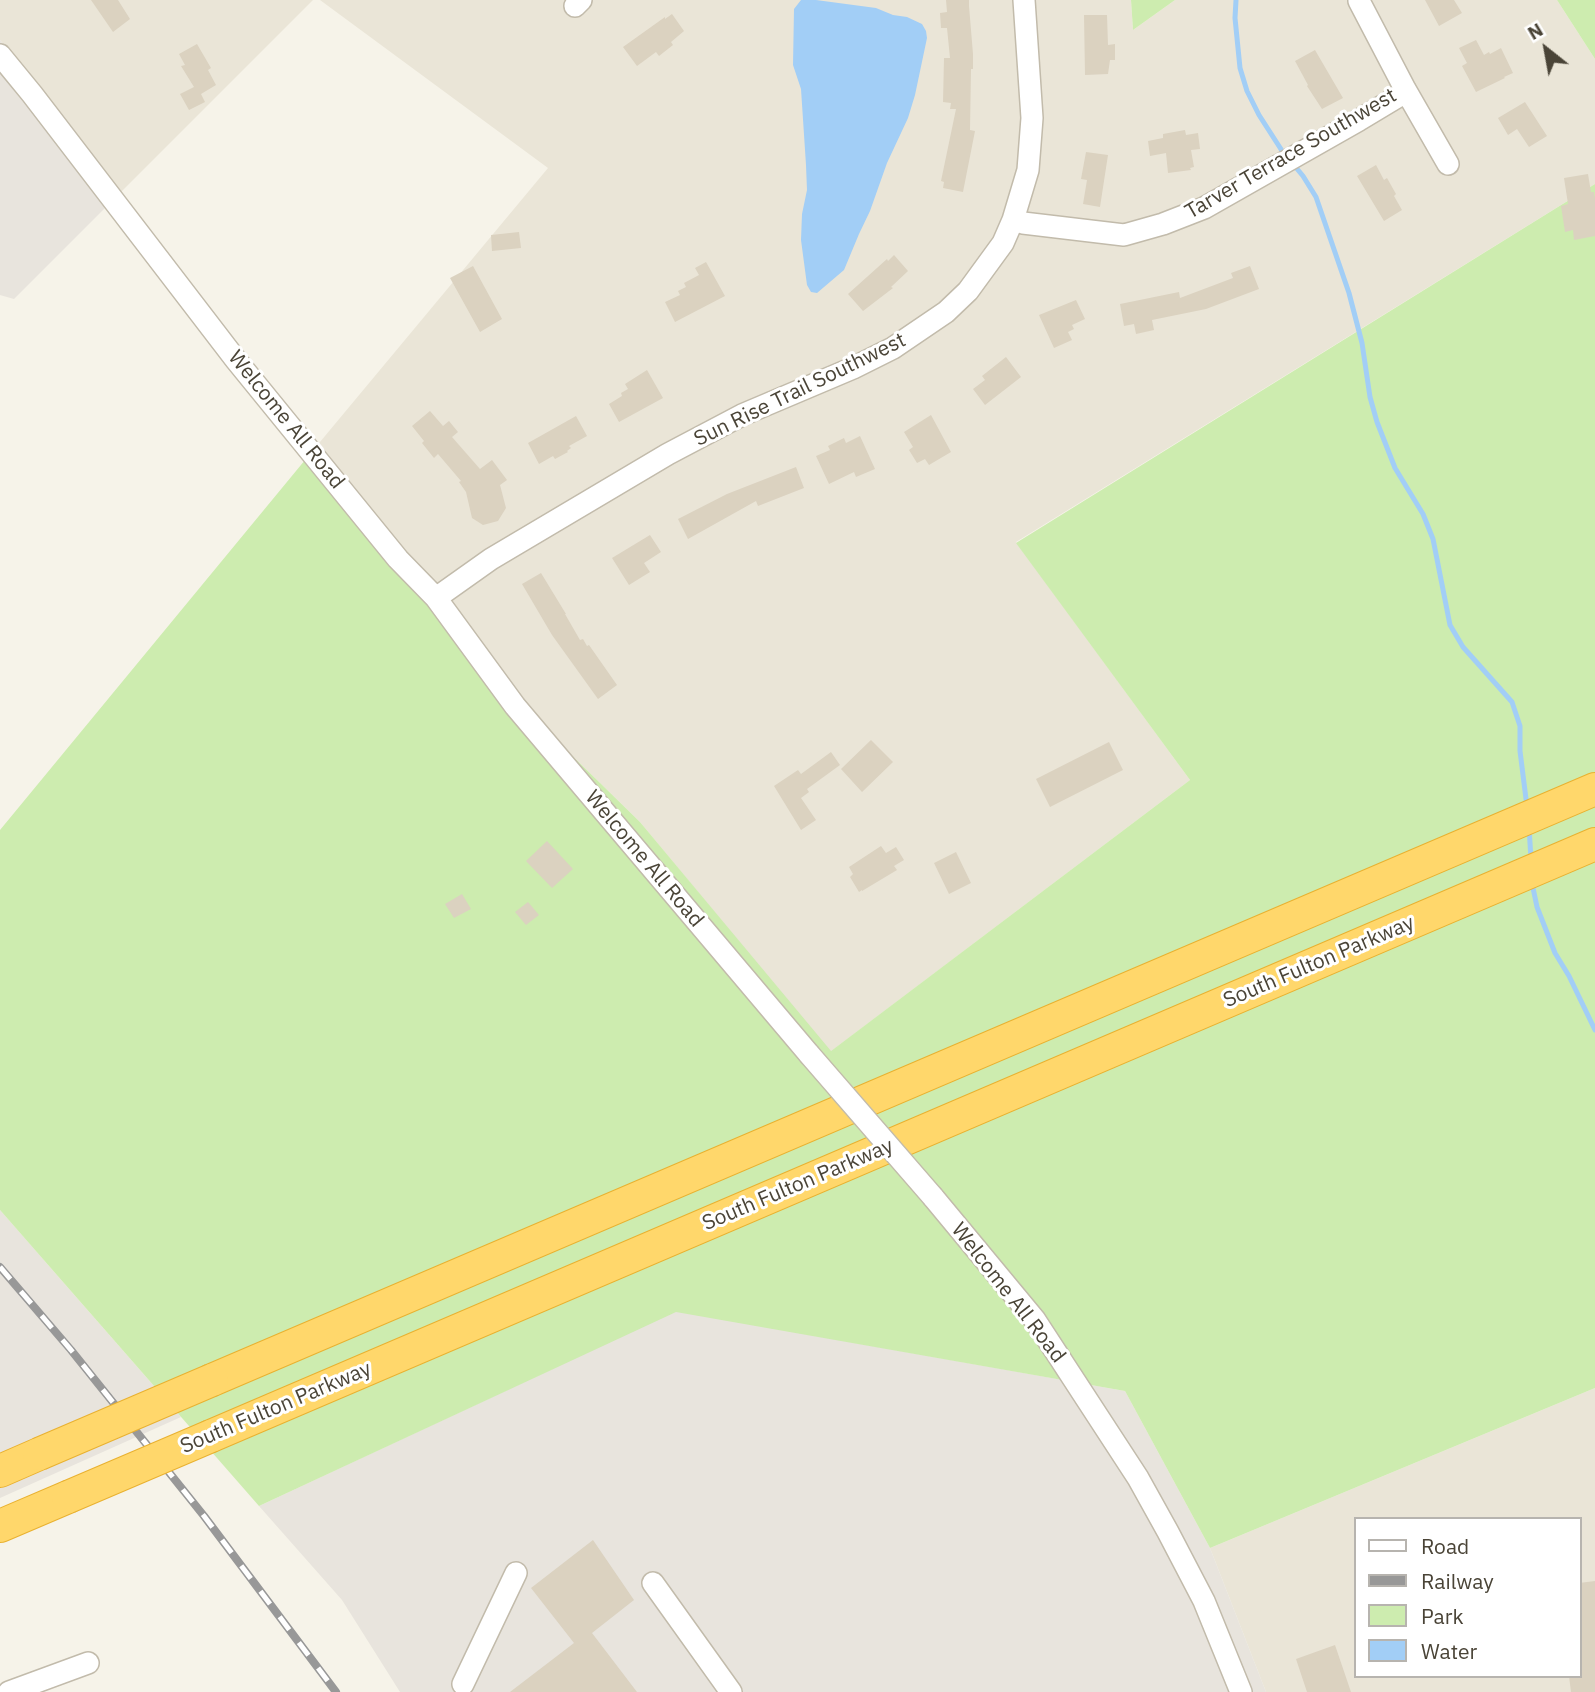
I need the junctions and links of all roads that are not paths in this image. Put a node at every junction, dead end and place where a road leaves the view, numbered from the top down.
1 (1024, 0) edge
2 (1359, 1) edge
3 (0, 55) edge
4 (1405, 89) junction
5 (1448, 164) dead end
6 (1013, 220) junction
7 (436, 598) junction
8 (1595, 789) edge
9 (1595, 844) edge
10 (0, 1471) edge
11 (0, 1526) edge
12 (516, 1573) dead end
13 (653, 1583) dead end
14 (89, 1663) dead end
15 (463, 1684) dead end
16 (9, 1692) edge
17 (732, 1692) edge
18 (1241, 1692) edge

1 - 6 street, Sun Rise Trail Southwest
2 - 4 street
3 - 7 street, Welcome All Road
4 - 5 street
4 - 6 street, Tarver Terrace Southwest
6 - 7 street, Sun Rise Trail Southwest
7 - 18 street, Welcome All Road, bridge
8 - 10 highway, bridge
9 - 11 highway, South Fulton Parkway, bridge
12 - 15 street
13 - 17 street
14 - 16 street

